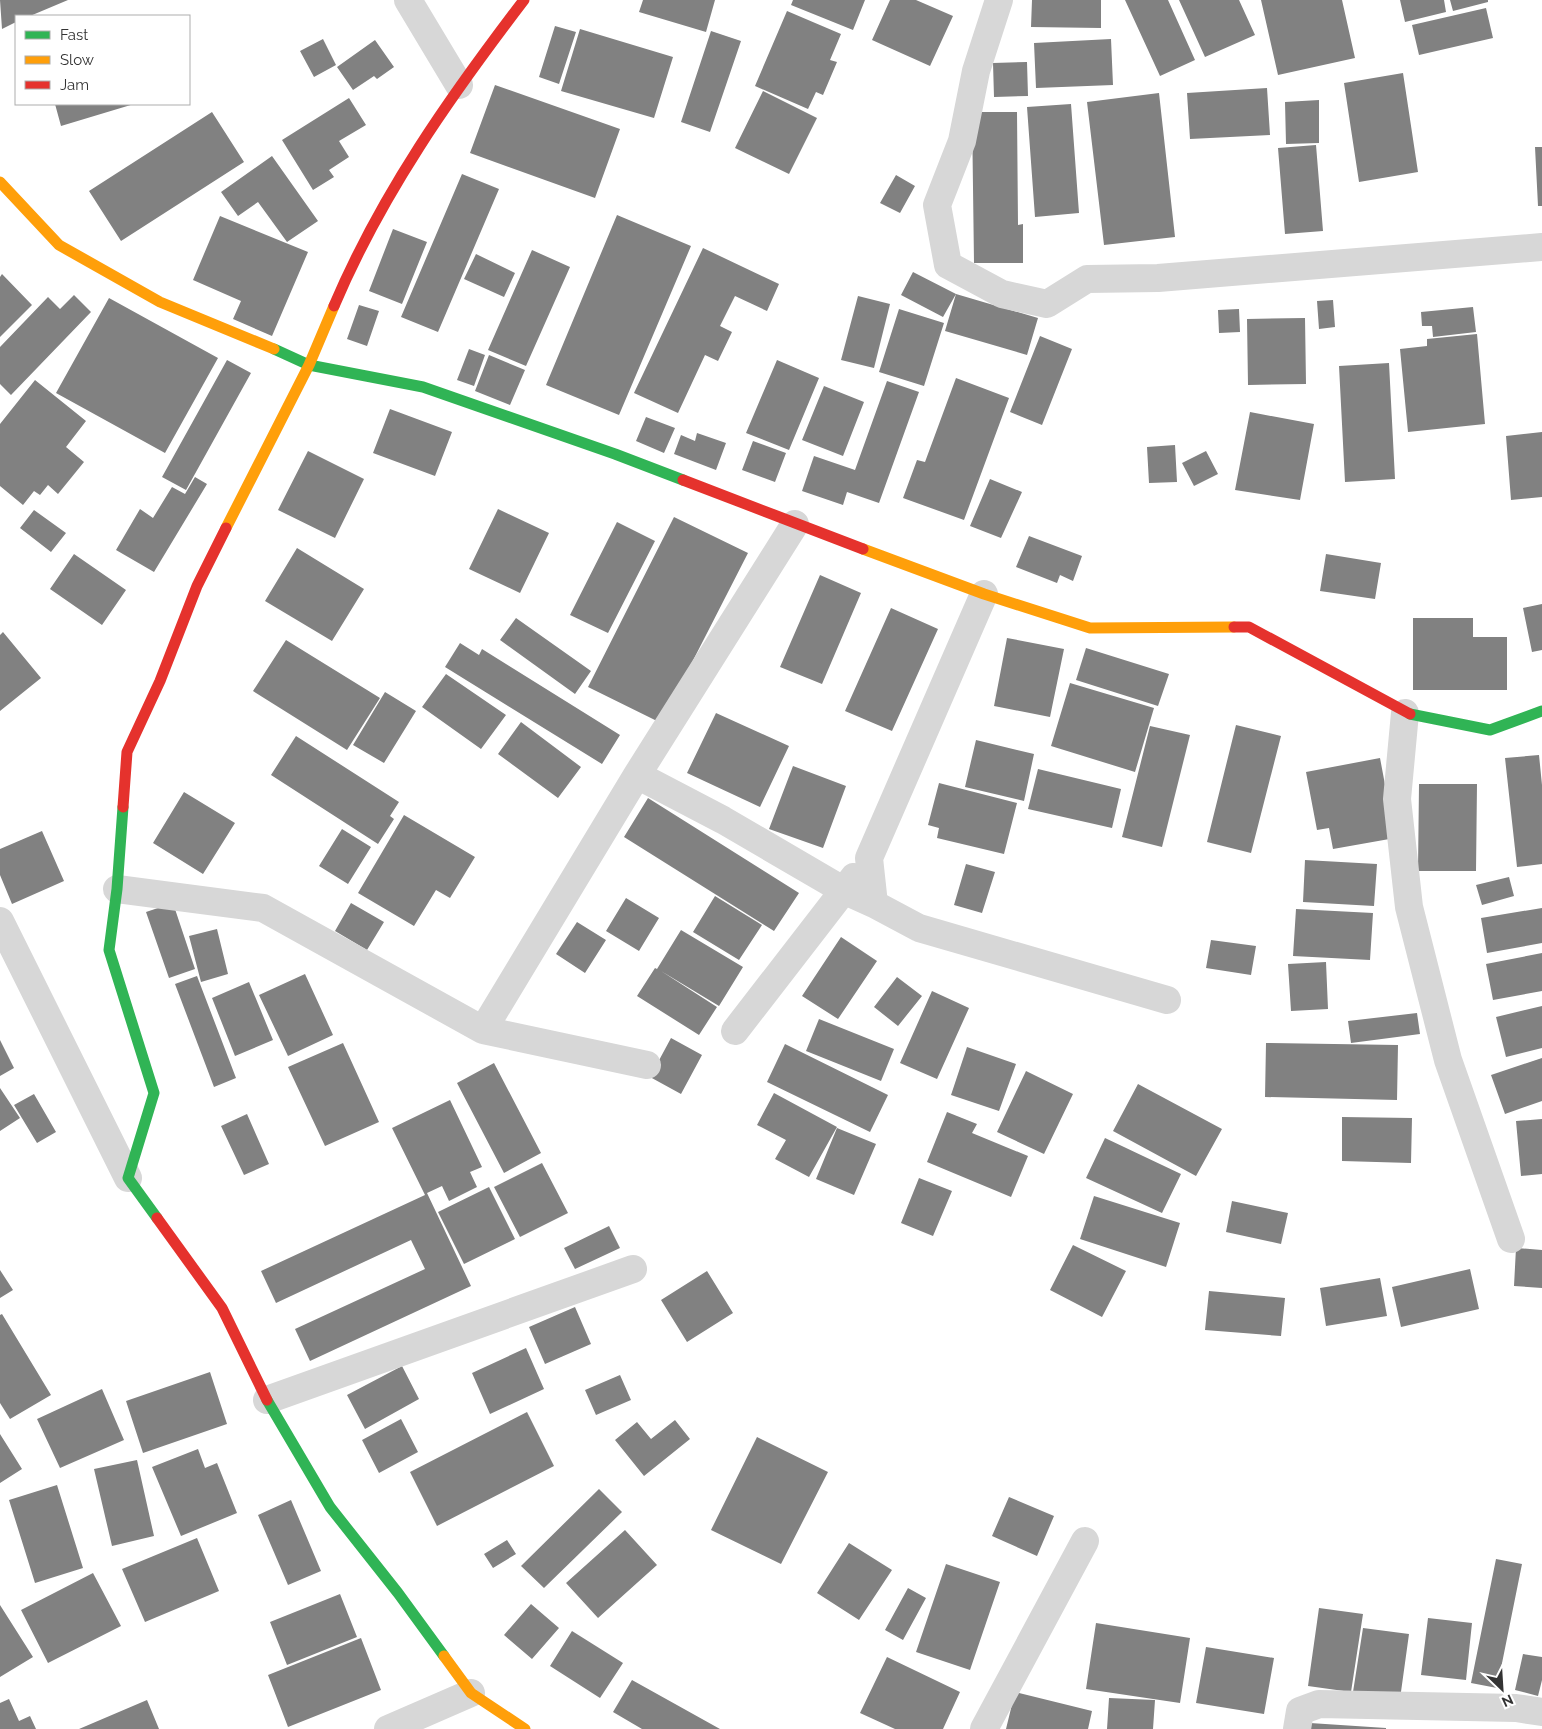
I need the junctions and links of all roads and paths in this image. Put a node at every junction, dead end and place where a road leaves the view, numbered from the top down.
1 (408, 0) edge
2 (524, 0) edge
3 (999, 0) edge
4 (459, 85) junction
5 (0, 182) edge
6 (1542, 247) edge
7 (309, 365) junction
8 (795, 524) junction
9 (984, 594) junction
10 (1542, 710) edge
11 (1405, 713) junction
12 (637, 775) junction
13 (869, 858) junction
14 (117, 890) junction
15 (843, 890) junction
16 (874, 904) junction
17 (0, 922) edge
18 (1168, 1000) dead end
19 (483, 1030) junction
20 (735, 1031) dead end
21 (647, 1065) dead end
22 (128, 1178) junction
23 (1511, 1240) dead end
24 (633, 1269) dead end
25 (267, 1400) junction
26 (1086, 1541) dead end
27 (471, 1693) junction
28 (1542, 1712) edge
29 (388, 1729) edge
30 (525, 1729) edge
31 (984, 1729) edge
32 (1297, 1729) edge

1 - 4 street
2 - 4 street
3 - 6 street
4 - 7 street
5 - 7 street
7 - 8 street
7 - 14 street
8 - 9 street
8 - 12 street
9 - 11 street
9 - 13 street
10 - 11 street
11 - 23 street
12 - 15 street
12 - 19 street
13 - 15 street
13 - 16 street
14 - 19 street
14 - 22 street
15 - 16 street
15 - 20 street
16 - 18 street
17 - 22 street
19 - 21 street
22 - 25 street
24 - 25 street
25 - 27 street
26 - 31 street
27 - 29 street
27 - 30 street
28 - 32 street

